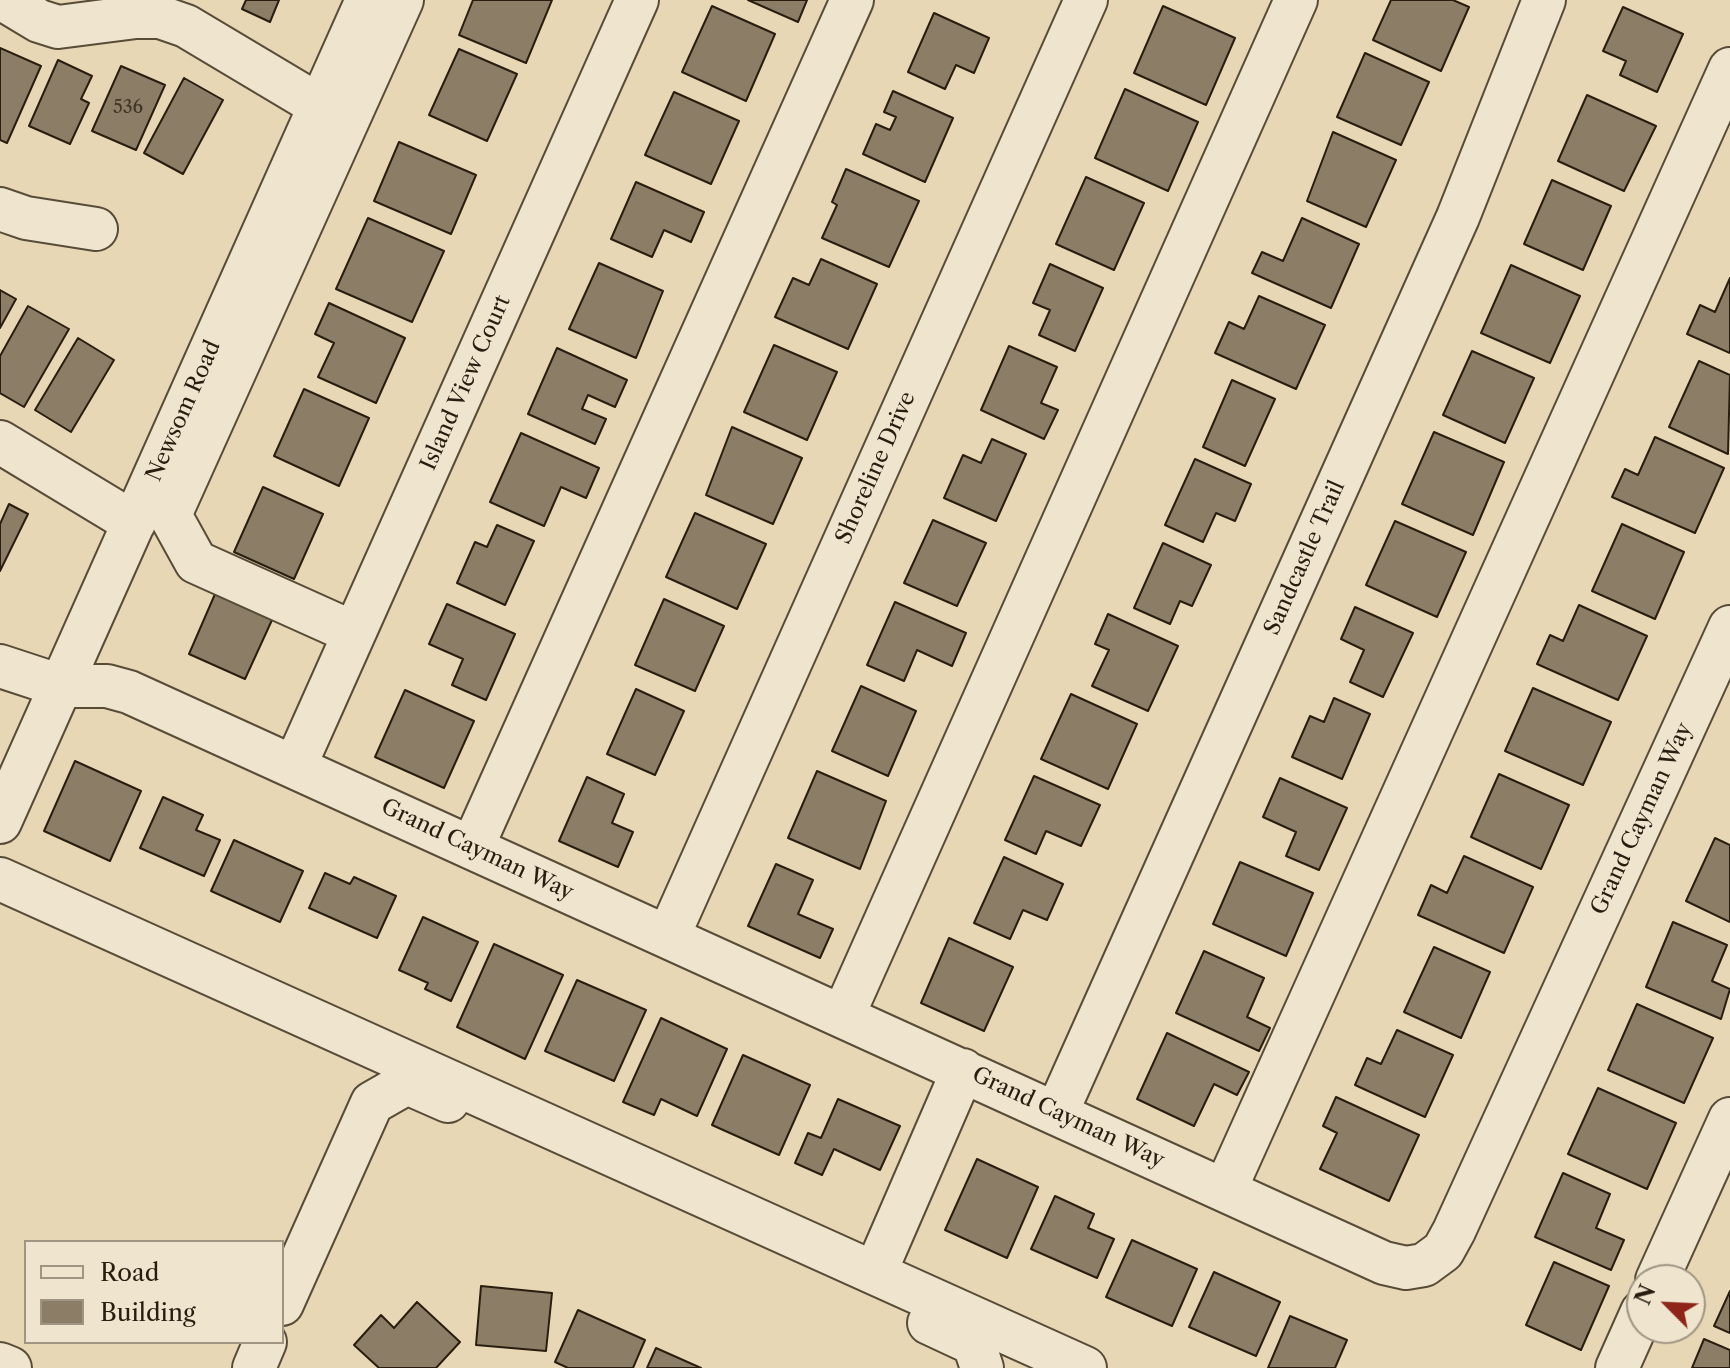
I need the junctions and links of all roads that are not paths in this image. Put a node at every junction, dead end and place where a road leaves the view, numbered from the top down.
1 (4, 0) edge
2 (367, 0) edge
3 (402, 0) edge
4 (637, 0) edge
5 (852, 0) edge
6 (1086, 0) edge
7 (1296, 0) edge
8 (1544, 0) edge
9 (1730, 69) edge
10 (320, 106) junction
11 (0, 209) edge
12 (96, 229) dead end
13 (0, 442) edge
14 (134, 523) junction
15 (1730, 627) edge
16 (354, 633) junction
17 (0, 666) edge
18 (61, 686) junction
19 (295, 766) junction
20 (0, 822) edge
21 (472, 848) junction
22 (0, 879) edge
23 (668, 937) junction
24 (843, 1016) junction
25 (963, 1070) junction
26 (1057, 1112) junction
27 (1730, 1119) edge
28 (1225, 1190) junction
29 (1664, 1264) edge
30 (875, 1273) junction
31 (284, 1300) edge
32 (264, 1344) edge
33 (1628, 1344) edge
34 (0, 1364) edge
35 (10, 1368) edge
36 (254, 1368) edge
37 (982, 1368) edge
38 (1085, 1368) edge
39 (1617, 1368) edge

1 - 10 street
2 - 10 street, Newsom Road
3 - 16 street
4 - 16 street, Island View Court
5 - 21 street
6 - 23 street, Shoreline Drive
7 - 24 street
8 - 26 street, Sandcastle Trail
9 - 28 street
10 - 14 street, Newsom Road
11 - 12 street
13 - 14 street
14 - 18 street, Newsom Road
15 - 28 street, Grand Cayman Way
16 - 19 street, Island View Court
17 - 18 street, Grand Cayman Way
18 - 19 street, Grand Cayman Way
18 - 20 street, Newsom Road
19 - 21 street, Grand Cayman Way
21 - 23 street, Grand Cayman Way
22 - 30 street
23 - 24 street, Grand Cayman Way
24 - 25 street, Grand Cayman Way
25 - 26 street, Grand Cayman Way
25 - 30 street
26 - 28 street, Grand Cayman Way
27 - 29 street
30 - 38 street
31 - 37 street
32 - 36 street
33 - 39 street
34 - 35 street

